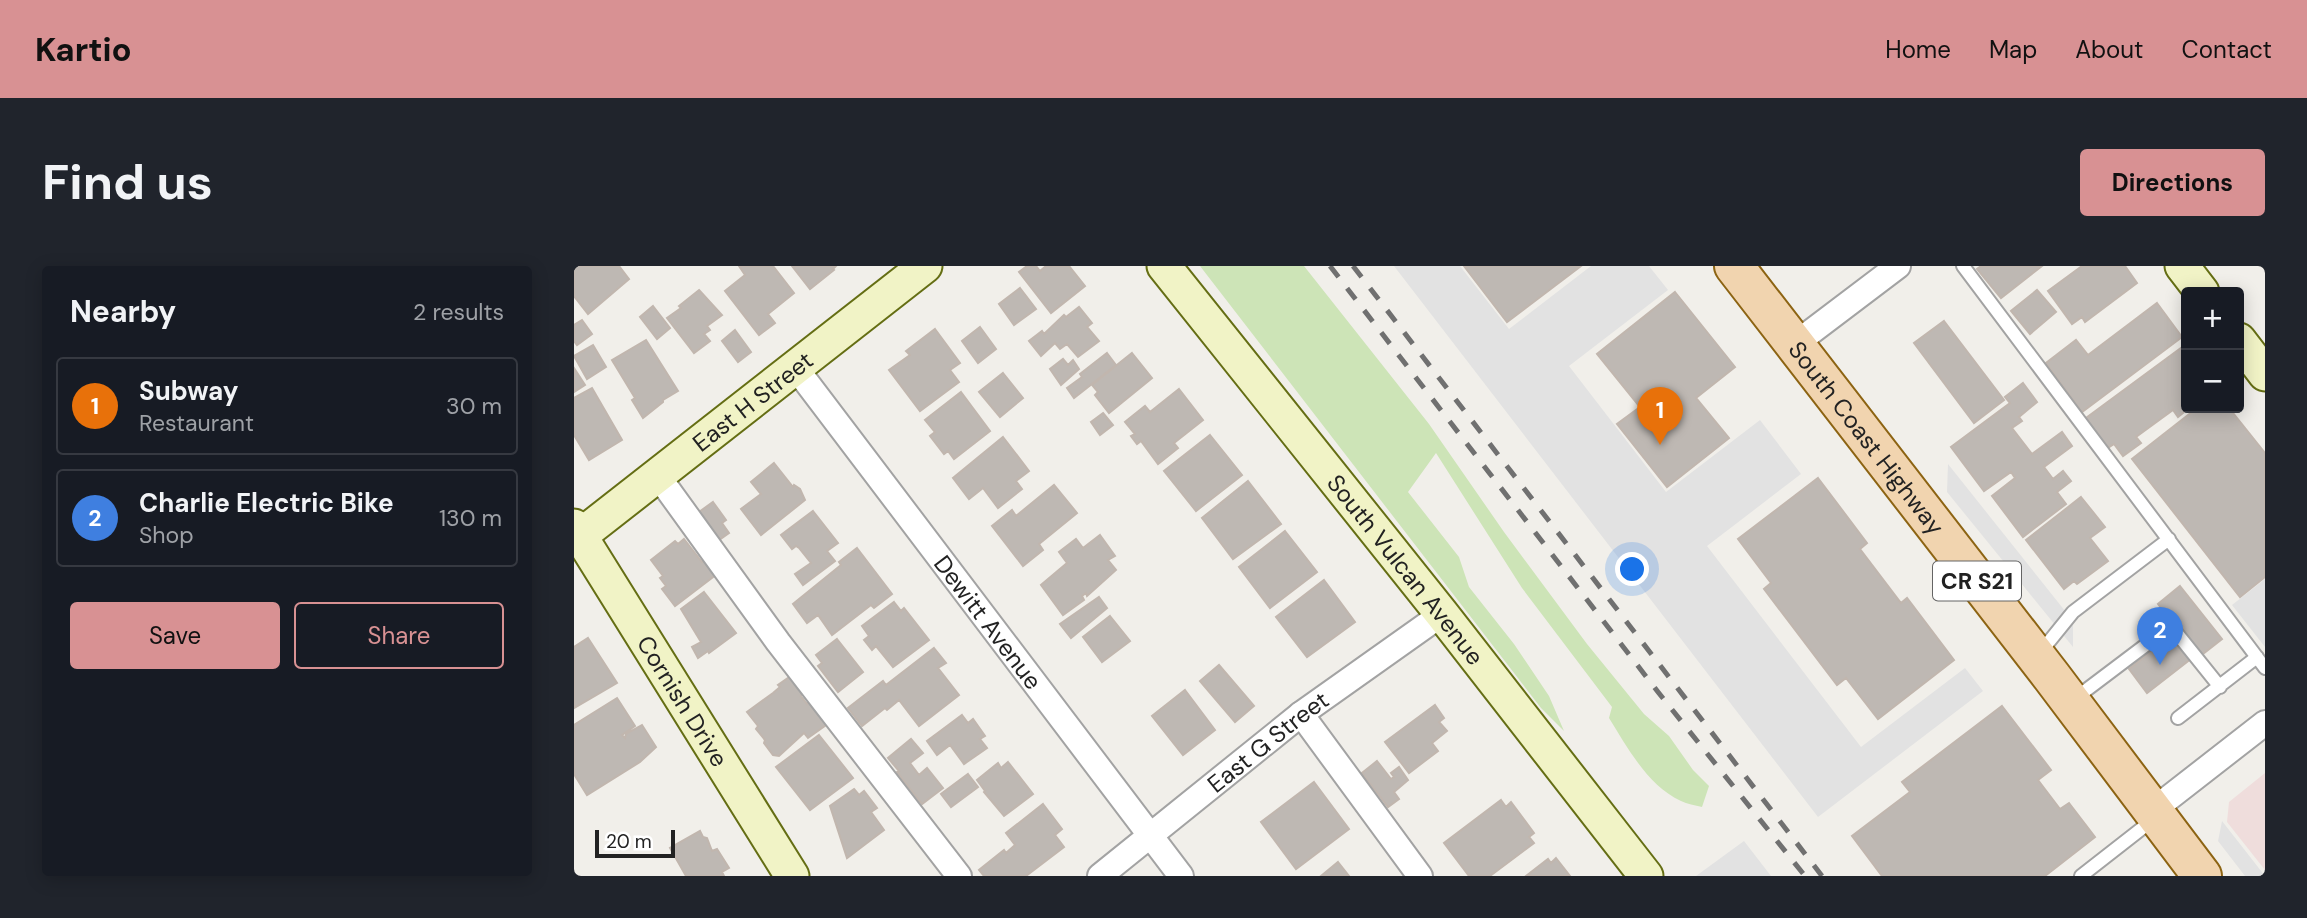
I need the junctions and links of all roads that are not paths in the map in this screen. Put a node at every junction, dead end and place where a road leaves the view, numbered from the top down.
1 (925, 266) edge
2 (1164, 266) edge
3 (1734, 266) edge
4 (1898, 266) edge
5 (1963, 266) edge
6 (2182, 266) edge
7 (2198, 287) edge
8 (1795, 344) junction
9 (2244, 347) edge
10 (795, 367) junction
11 (2265, 374) edge
12 (658, 476) junction
13 (577, 531) edge
14 (2169, 539) junction
15 (1442, 614) junction
16 (2036, 658) junction
17 (2261, 662) edge
18 (2220, 687) junction
19 (2070, 703) junction
20 (1301, 714) junction
21 (2178, 718) dead end
22 (2265, 723) edge
23 (2155, 814) junction
24 (1151, 836) junction
25 (792, 876) edge
26 (959, 876) edge
27 (1100, 876) edge
28 (1181, 876) edge
29 (1420, 876) edge
30 (1646, 876) edge
31 (2081, 876) edge
32 (2202, 876) edge

1 - 10 street, East H Street
2 - 15 street, South Vulcan Avenue
3 - 8 main road, South Coast Highway / CR S21
4 - 8 street
5 - 14 lane
6 - 7 street
8 - 16 main road, South Coast Highway / CR S21
9 - 11 street
10 - 12 street, East H Street
10 - 24 street, Dewitt Avenue
12 - 13 street, East H Street
12 - 26 street
13 - 25 street, Cornish Drive
14 - 16 lane
14 - 17 lane
15 - 20 street, East G Street
15 - 30 street, South Vulcan Avenue
16 - 19 main road, South Coast Highway / CR S21
17 - 18 lane
18 - 19 lane
18 - 21 lane
19 - 23 main road, South Coast Highway / CR S21
20 - 24 street, East G Street
20 - 29 street
22 - 23 street
23 - 31 lane
23 - 32 main road, South Coast Highway / CR S21
24 - 27 street, East G Street
24 - 28 street, Dewitt Avenue

